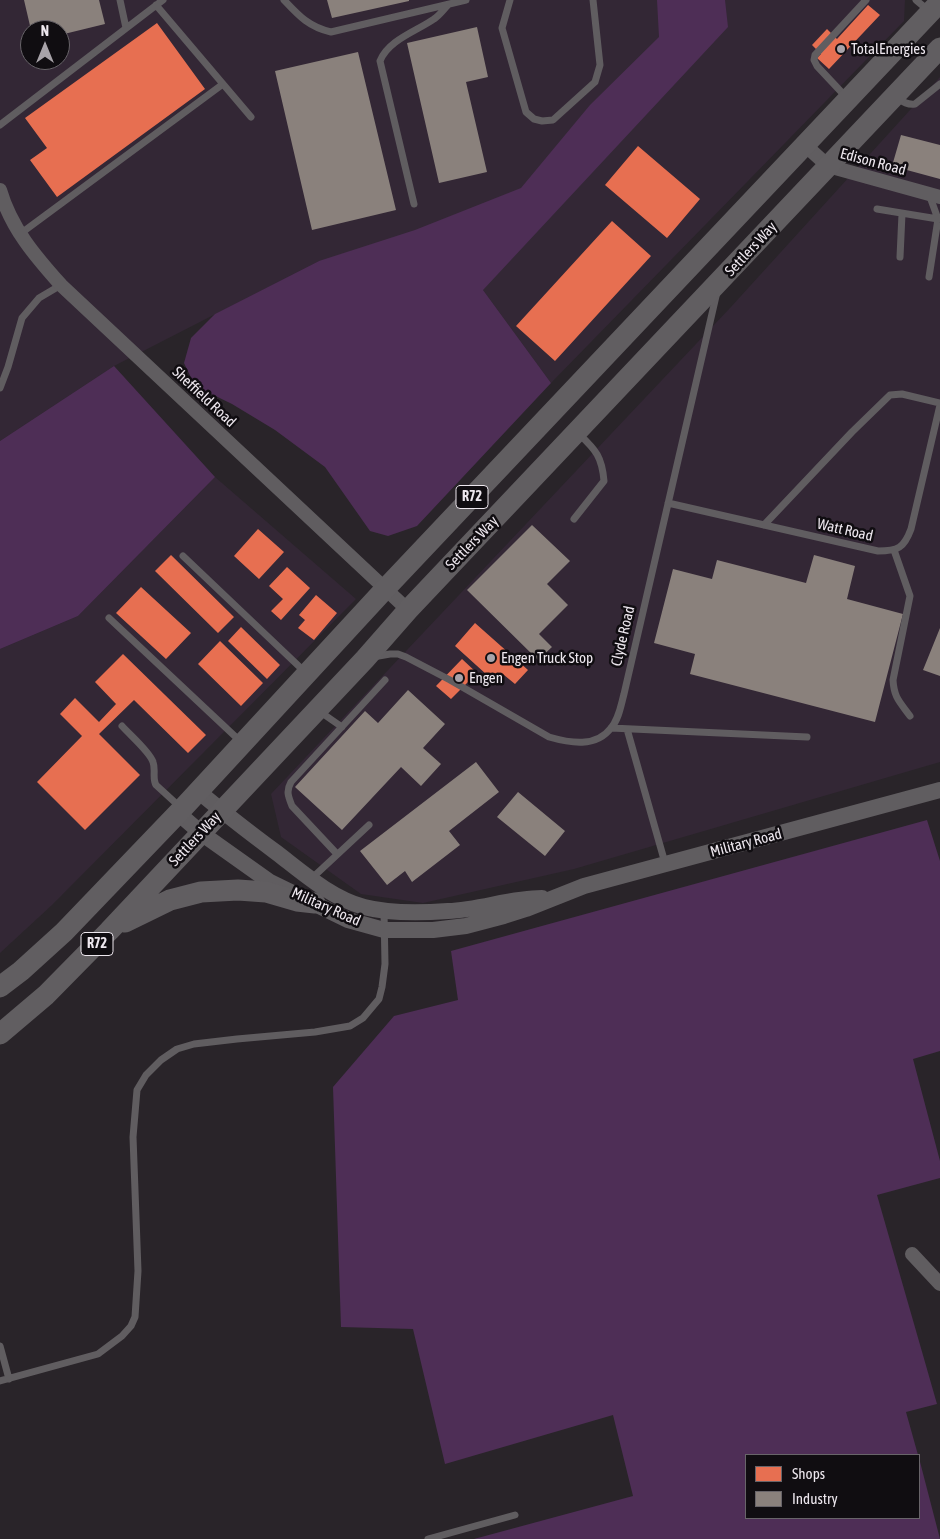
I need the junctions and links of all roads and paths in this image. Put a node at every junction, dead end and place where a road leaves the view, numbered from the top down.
1 (120, 0) edge
2 (284, 0) edge
3 (466, 0) edge
4 (510, 0) edge
5 (593, 0) edge
6 (866, 0) edge
7 (159, 2) edge
8 (448, 4) junction
9 (929, 5) edge
10 (126, 28) junction
11 (940, 48) edge
12 (223, 84) junction
13 (940, 84) edge
14 (894, 96) junction
15 (848, 99) junction
16 (251, 117) dead end
17 (0, 125) edge
18 (805, 145) junction
19 (828, 166) junction
20 (0, 190) edge
21 (934, 195) edge
22 (414, 204) dead end
23 (877, 209) dead end
24 (902, 214) junction
25 (938, 219) junction
26 (20, 234) junction
27 (900, 257) dead end
28 (929, 277) dead end
29 (720, 282) junction
30 (61, 285) junction
31 (0, 388) edge
32 (940, 404) edge
33 (577, 432) junction
34 (668, 503) junction
35 (574, 519) dead end
36 (764, 525) junction
37 (894, 550) junction
38 (182, 556) dead end
39 (385, 589) junction
40 (408, 610) junction
41 (109, 618) dead end
42 (365, 659) junction
43 (306, 674) junction
44 (385, 680) dead end
45 (317, 709) junction
46 (910, 716) dead end
47 (122, 726) dead end
48 (342, 727) junction
49 (611, 728) junction
50 (627, 729) junction
51 (807, 737) dead end
52 (243, 743) junction
53 (940, 790) edge
54 (198, 792) junction
55 (221, 810) junction
56 (180, 811) junction
57 (369, 825) dead end
58 (201, 833) junction
59 (337, 854) junction
60 (666, 865) junction
61 (311, 879) junction
62 (552, 898) junction
63 (314, 903) junction
64 (384, 910) junction
65 (384, 930) junction
66 (109, 932) junction
67 (0, 987) edge
68 (0, 1034) edge
69 (912, 1254) dead end
70 (940, 1284) edge
71 (0, 1346) edge
72 (9, 1379) junction
73 (0, 1382) edge
74 (515, 1516) dead end
75 (428, 1539) edge

1 - 10 lane
2 - 8 lane
3 - 8 lane
4 - 5 lane
6 - 15 lane
7 - 10 lane
7 - 12 lane
8 - 22 lane
9 - 15 main road, Settlers Way / R72
10 - 17 lane
11 - 14 main road, Settlers Way / R72
12 - 16 lane
12 - 26 lane
13 - 14 lane
14 - 19 main road, Settlers Way / R72
15 - 18 main road, Settlers Way / R72
18 - 19 street, Edison Road
18 - 39 main road, Settlers Way / R72
19 - 21 street, Edison Road
19 - 29 main road, Settlers Way / R72
20 - 26 street, Sheffield Road
21 - 25 lane
23 - 24 lane
24 - 25 lane
24 - 27 lane
25 - 28 lane
26 - 30 street, Sheffield Road
29 - 33 main road, Settlers Way / R72
29 - 34 lane, Clyde Road
30 - 31 lane
30 - 39 street, Sheffield Road
32 - 36 lane
32 - 37 lane
33 - 35 lane
33 - 40 main road, Settlers Way / R72
34 - 36 lane, Watt Road
34 - 49 lane, Clyde Road
36 - 37 lane, Watt Road
37 - 46 lane
38 - 43 lane
39 - 40 street, Sheffield Road
39 - 43 main road, Settlers Way / R72
40 - 42 main road, Settlers Way / R72
41 - 52 lane
42 - 45 main road, Settlers Way / R72
42 - 49 lane
43 - 52 main road, Settlers Way / R72
44 - 48 lane
45 - 48 lane
45 - 55 main road, Settlers Way / R72
47 - 56 lane
48 - 59 lane
49 - 50 lane
50 - 51 lane
50 - 60 lane
52 - 54 main road, Settlers Way / R72
53 - 60 street, Military Road
54 - 55 street, Military Road
54 - 56 main road, Settlers Way / R72
55 - 58 main road, Settlers Way / R72
55 - 61 street, Military Road
56 - 58 street, Military Road
56 - 67 main road, Settlers Way / R72
57 - 59 lane
58 - 63 street, Military Road
58 - 66 main road, Settlers Way / R72
59 - 61 lane
60 - 62 street, Military Road
61 - 64 street, Military Road
62 - 64 street, Military Road
62 - 65 street, Military Road
63 - 65 street, Military Road
63 - 66 main road
64 - 65 lane
65 - 72 lane
66 - 68 main road, Settlers Way / R72
69 - 70 street
71 - 72 lane
72 - 73 lane
74 - 75 lane

